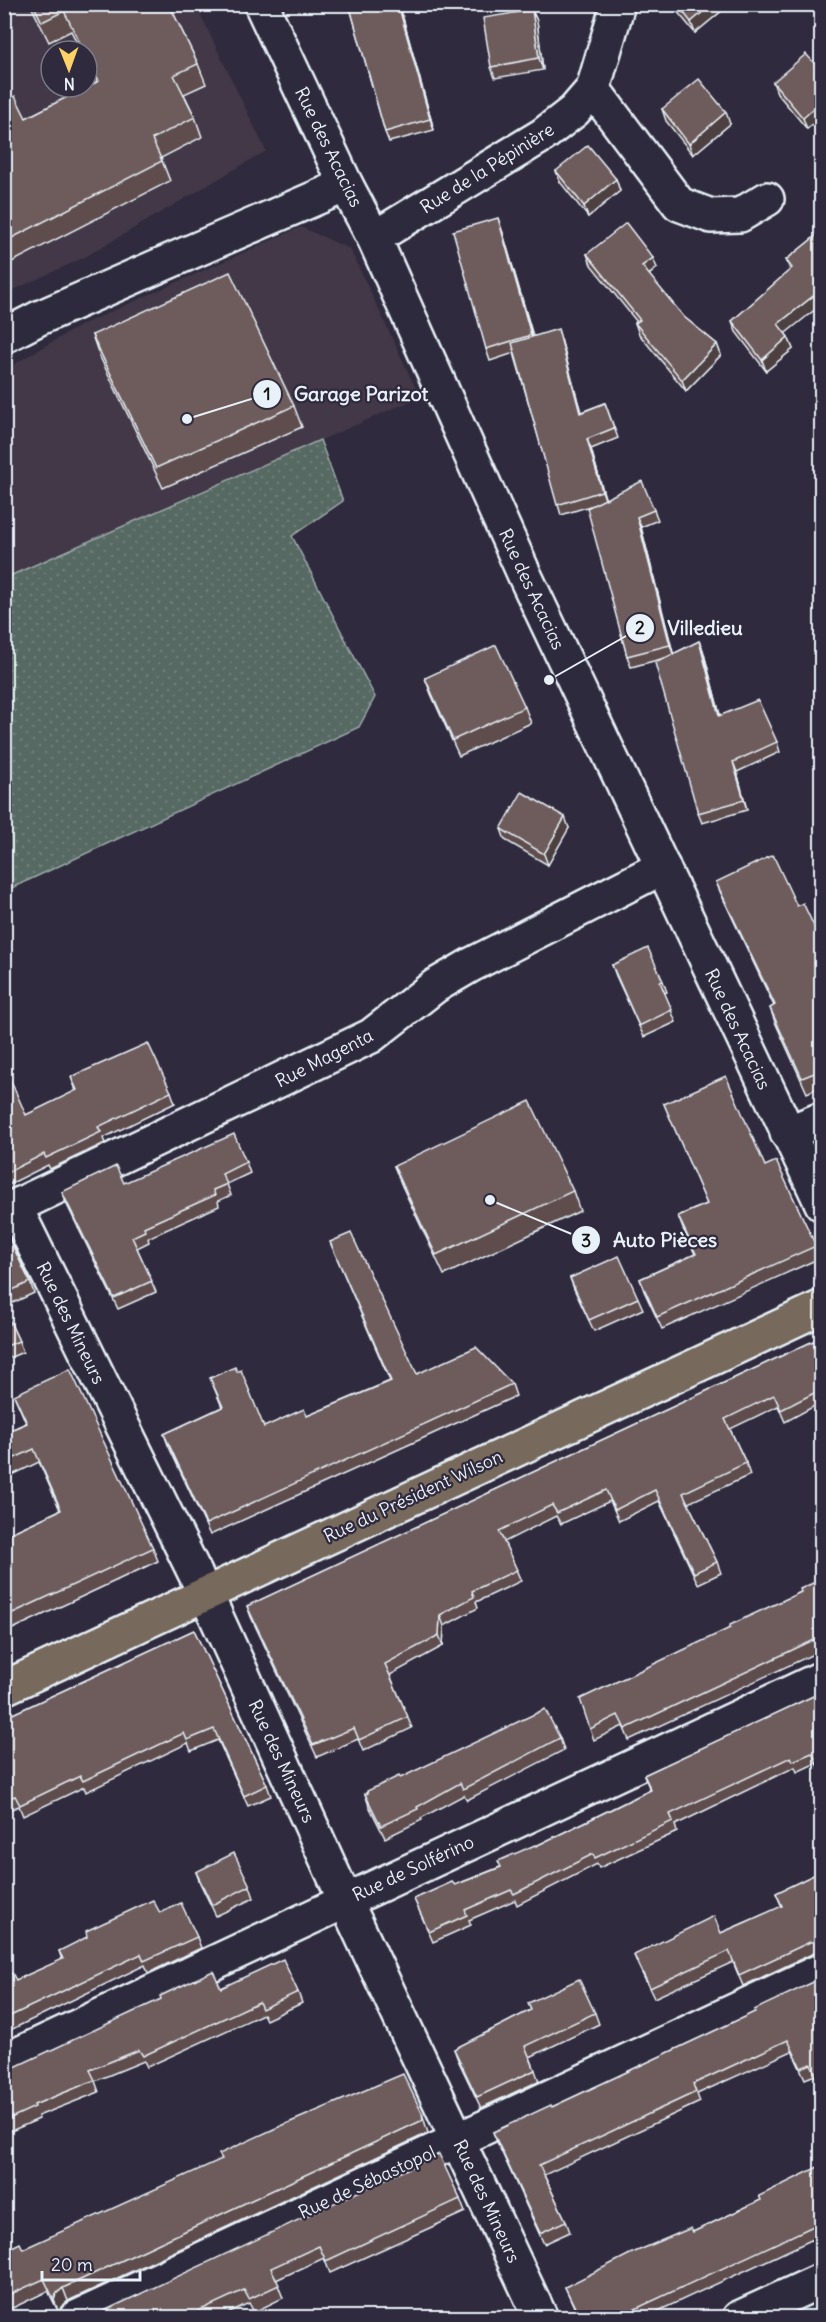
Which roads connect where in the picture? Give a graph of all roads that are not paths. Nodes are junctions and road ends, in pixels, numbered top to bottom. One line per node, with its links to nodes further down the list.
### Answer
1 (261, 4): 4 (street, Rue des Acacias)
2 (618, 4): 3 (street, Rue de la Pépinière)
3 (593, 89): 5 (street); 6 (street, Rue de la Pépinière)
4 (346, 185): 6 (street, Rue des Acacias); 7 (street)
5 (767, 199)
6 (374, 238): 8 (street, Rue des Acacias)
7 (4, 336)
8 (663, 867): 10 (street, Rue des Acacias); 12 (street, Rue Magenta)
9 (822, 1119): 10 (street)
10 (787, 1133): 11 (street, Rue des Acacias)
11 (822, 1204)
12 (10, 1210): 14 (street, Rue des Mineurs)
13 (822, 1307): 14 (main road, Rue du Président Wilson)
14 (205, 1593): 16 (main road, Rue du Président Wilson); 17 (street, Rue des Mineurs)
15 (822, 1678): 17 (street, Rue de Solférino)
16 (4, 1688)
17 (345, 1900): 19 (street, Rue de Solférino); 20 (street, Rue des Mineurs)
18 (822, 1970): 20 (street, Rue de Sébastopol)
19 (4, 2061)
20 (459, 2139): 22 (street, Rue de Sébastopol); 23 (street, Rue des Mineurs)
21 (822, 2280): 24 (street)
22 (76, 2318)
23 (541, 2318)
24 (739, 2318)

